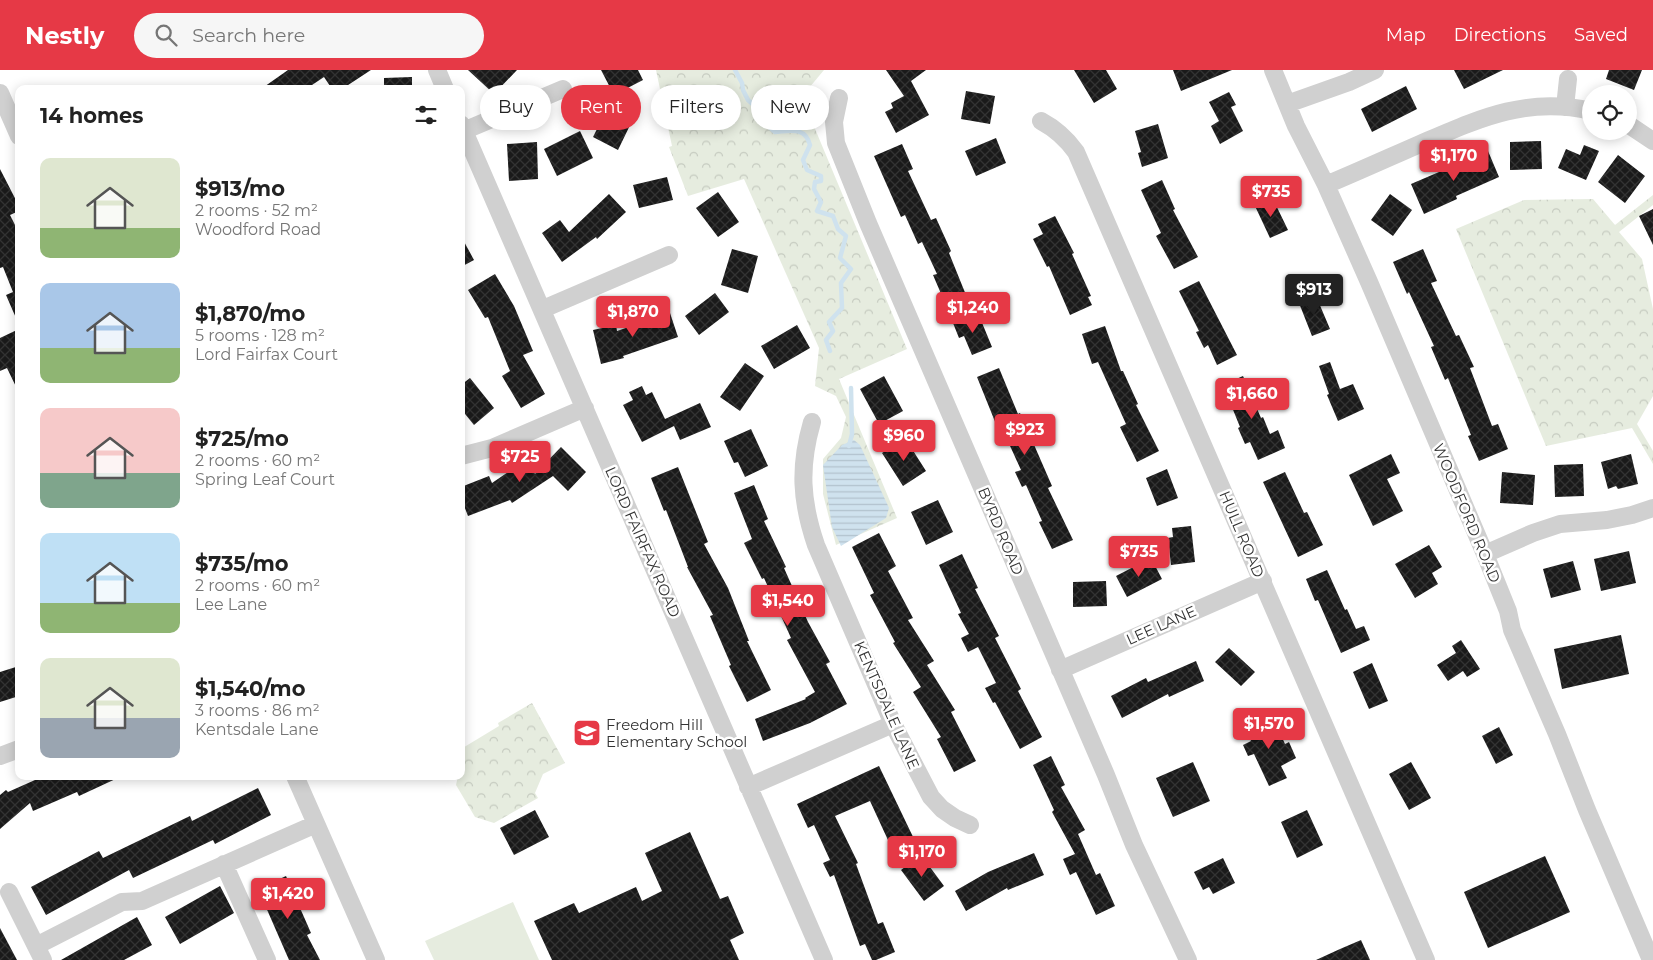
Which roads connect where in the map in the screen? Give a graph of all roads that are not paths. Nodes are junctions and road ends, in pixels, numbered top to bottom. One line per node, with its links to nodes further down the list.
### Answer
1 (437, 70): 5 (street)
2 (1273, 70): 9 (street, WOODFORD ROAD)
3 (1375, 70): 9 (street)
4 (1568, 79): 10 (street)
5 (443, 85)
6 (561, 90): 14 (street)
7 (0, 93): 12 (street)
8 (839, 98): 27 (street, BYRD ROAD)
9 (1287, 104): 18 (street, WOODFORD ROAD)
10 (1565, 107): 11 (street); 18 (street)
11 (1582, 110)
12 (14, 114)
13 (1041, 121): 26 (street, HULL ROAD)
14 (465, 128)
15 (1637, 130): 17 (street)
16 (465, 136): 20 (street, LORD FAIRFAX ROAD)
17 (1653, 141)
18 (1326, 185): 25 (street, WOODFORD ROAD)
19 (669, 255): 20 (street)
20 (543, 309): 21 (street, LORD FAIRFAX ROAD)
21 (585, 408): 23 (street); 32 (street, LORD FAIRFAX ROAD)
22 (812, 422): 28 (street, KENTSDALE LANE)
23 (465, 455)
24 (1653, 508): 25 (street)
25 (1484, 554): 43 (street, WOODFORD ROAD)
26 (1263, 581): 27 (street, LEE LANE); 42 (street, HULL ROAD)
27 (1060, 670): 41 (street, BYRD ROAD)
28 (893, 724): 32 (street); 34 (street, KENTSDALE LANE)
29 (15, 750): 30 (street)
30 (0, 756)
31 (298, 780): 33 (street)
32 (748, 787): 40 (street, LORD FAIRFAX ROAD)
33 (316, 824): 35 (street); 39 (street)
34 (970, 825)
35 (224, 864): 37 (street); 38 (street)
36 (10, 892): 37 (street)
37 (40, 953)
38 (267, 960)
39 (376, 960)
40 (824, 960)
41 (1188, 960)
42 (1426, 960)
43 (1651, 960)

